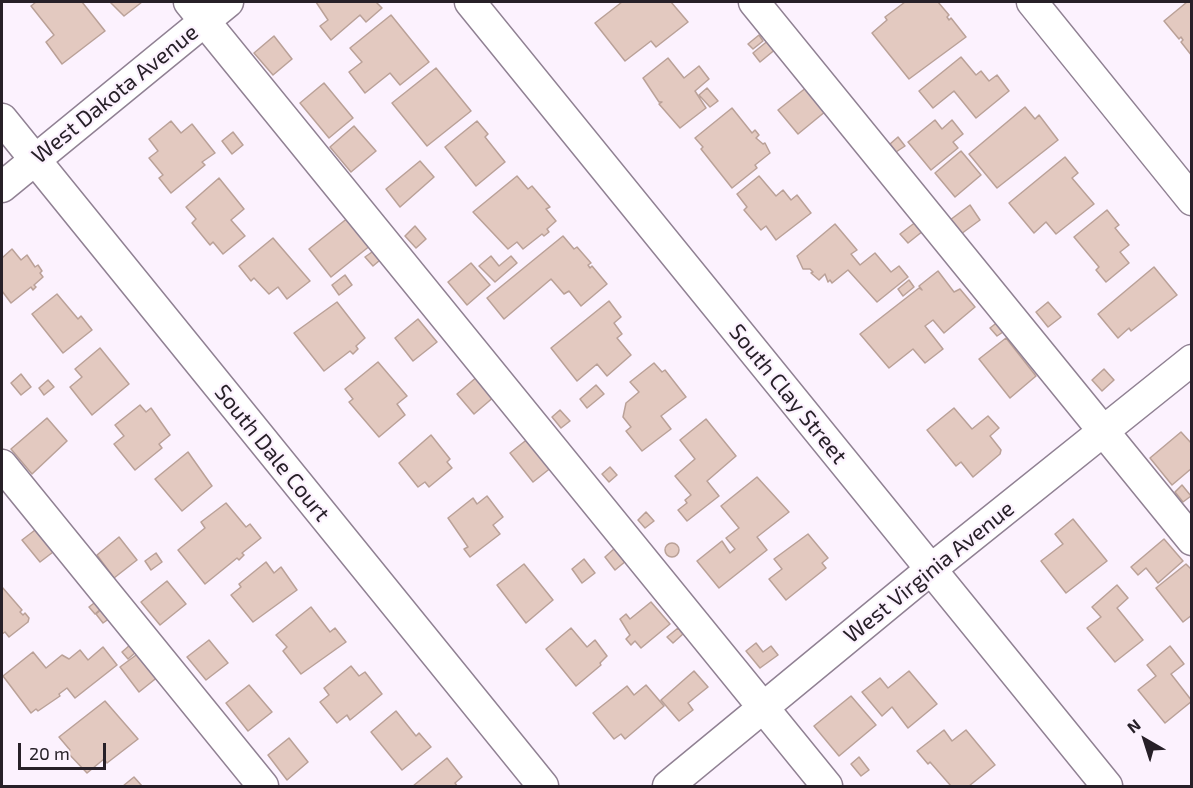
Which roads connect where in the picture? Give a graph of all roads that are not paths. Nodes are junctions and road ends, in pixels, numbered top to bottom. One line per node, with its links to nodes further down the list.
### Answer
1 (228, 2): 5 (street, West Dakota Avenue)
2 (470, 2): 14 (street, South Clay Street)
3 (754, 2): 11 (street)
4 (1032, 2): 9 (street)
5 (197, 11): 7 (street, West Dakota Avenue); 15 (street)
6 (2, 119): 7 (street, South Dale Court)
7 (34, 160): 8 (street, West Dakota Avenue); 17 (street, South Dale Court)
8 (2, 187)
9 (1191, 200)
10 (1191, 360): 11 (street, West Virginia Avenue)
11 (1103, 431): 13 (street); 14 (street, West Virginia Avenue)
12 (2, 465): 16 (street)
13 (1191, 540)
14 (930, 570): 15 (street, West Virginia Avenue); 20 (street, South Clay Street)
15 (763, 708): 18 (street, West Virginia Avenue); 19 (street)
16 (263, 786)
17 (543, 786)
18 (668, 786)
19 (827, 786)
20 (1107, 786)

